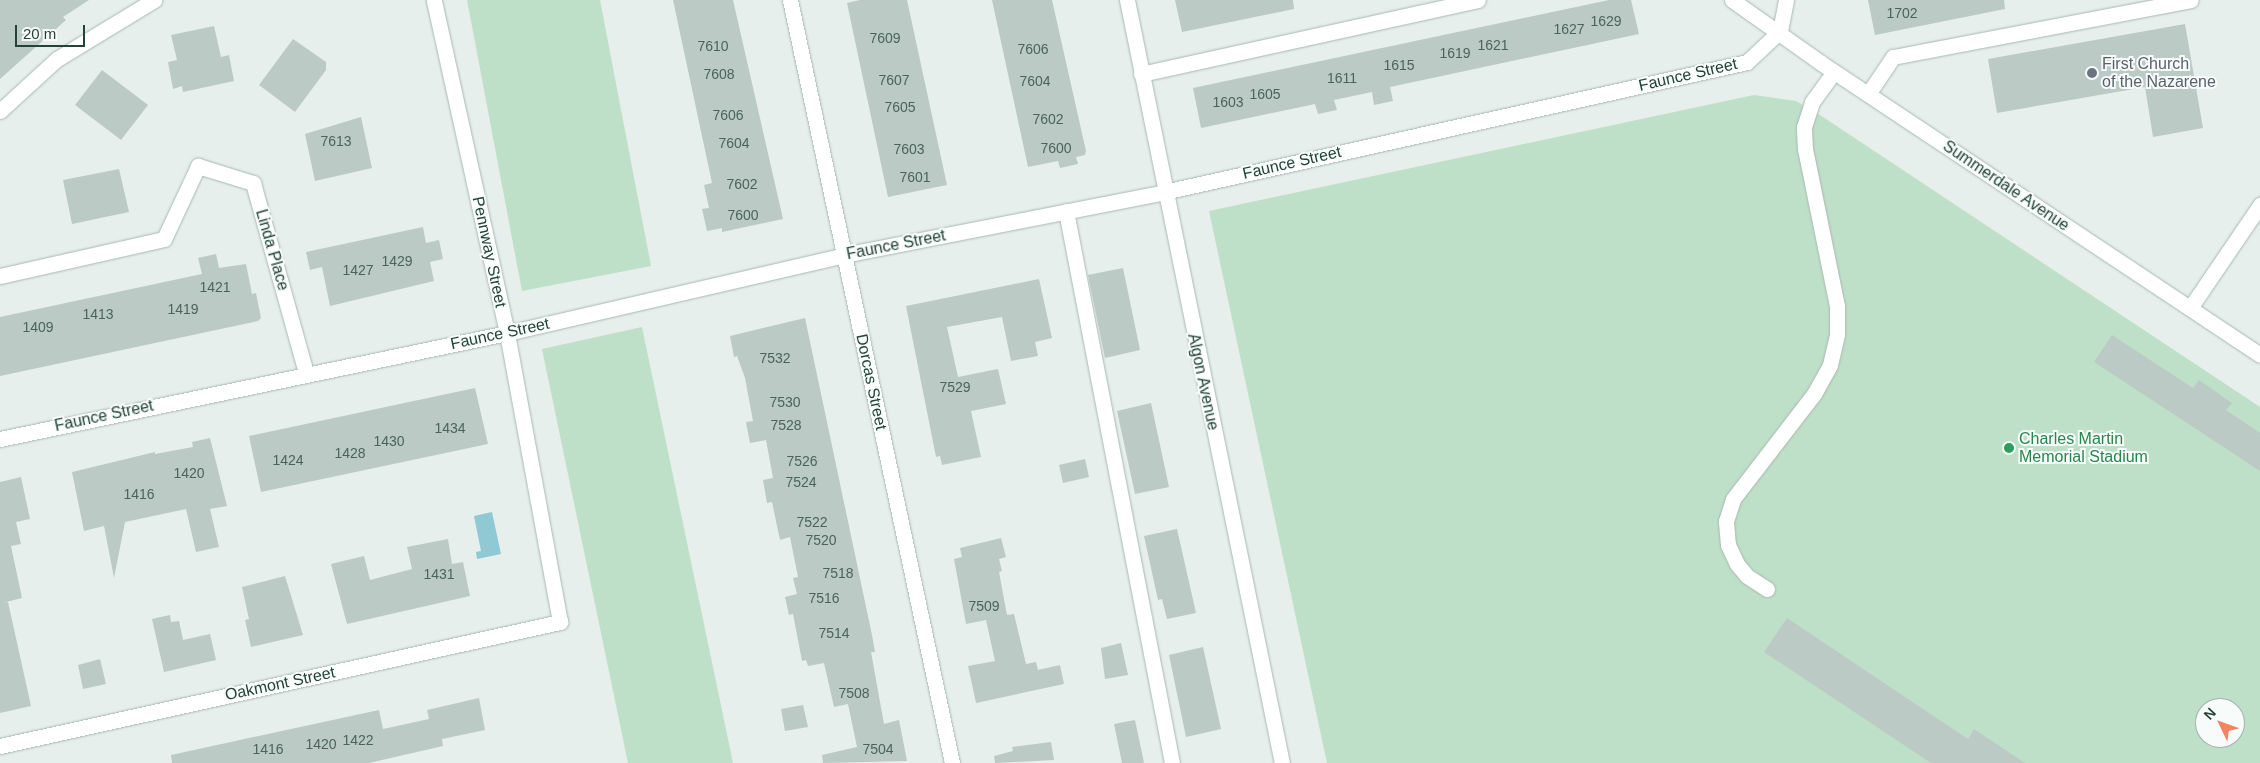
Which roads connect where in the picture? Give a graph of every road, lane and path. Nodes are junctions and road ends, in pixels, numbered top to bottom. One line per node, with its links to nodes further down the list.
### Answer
1 (154, 0): 13 (street)
2 (434, 0): 20 (street, Pennway Street)
3 (790, 0): 17 (street, Dorcas Street)
4 (1127, 0): 11 (street, Algon Avenue)
5 (1478, 0): 11 (street)
6 (1732, 0): 9 (street, Summerdale Avenue)
7 (1786, 0): 9 (street)
8 (2190, 0): 12 (street)
9 (1780, 31): 10 (street, Summerdale Avenue); 14 (street, Faunce Street)
10 (1834, 72): 12 (street, Summerdale Avenue); 24 (street)
11 (1141, 74): 14 (street, Algon Avenue)
12 (1868, 94): 19 (street, Summerdale Avenue)
13 (0, 111)
14 (1164, 192): 16 (street, Faunce Street); 29 (street, Algon Avenue)
15 (2260, 205): 19 (street)
16 (1066, 211): 17 (street, Faunce Street); 28 (street)
17 (844, 255): 20 (street, Faunce Street); 27 (street, Dorcas Street)
18 (0, 276): 22 (street, Linda Place)
19 (2190, 308): 21 (street, Summerdale Avenue)
20 (506, 333): 22 (street, Faunce Street); 25 (street, Pennway Street)
21 (2260, 354)
22 (306, 373): 23 (street, Faunce Street)
23 (0, 438)
24 (1767, 589)
25 (560, 622): 26 (street, Oakmont Street)
26 (0, 746)
27 (952, 763)
28 (1172, 763)
29 (1282, 763)

